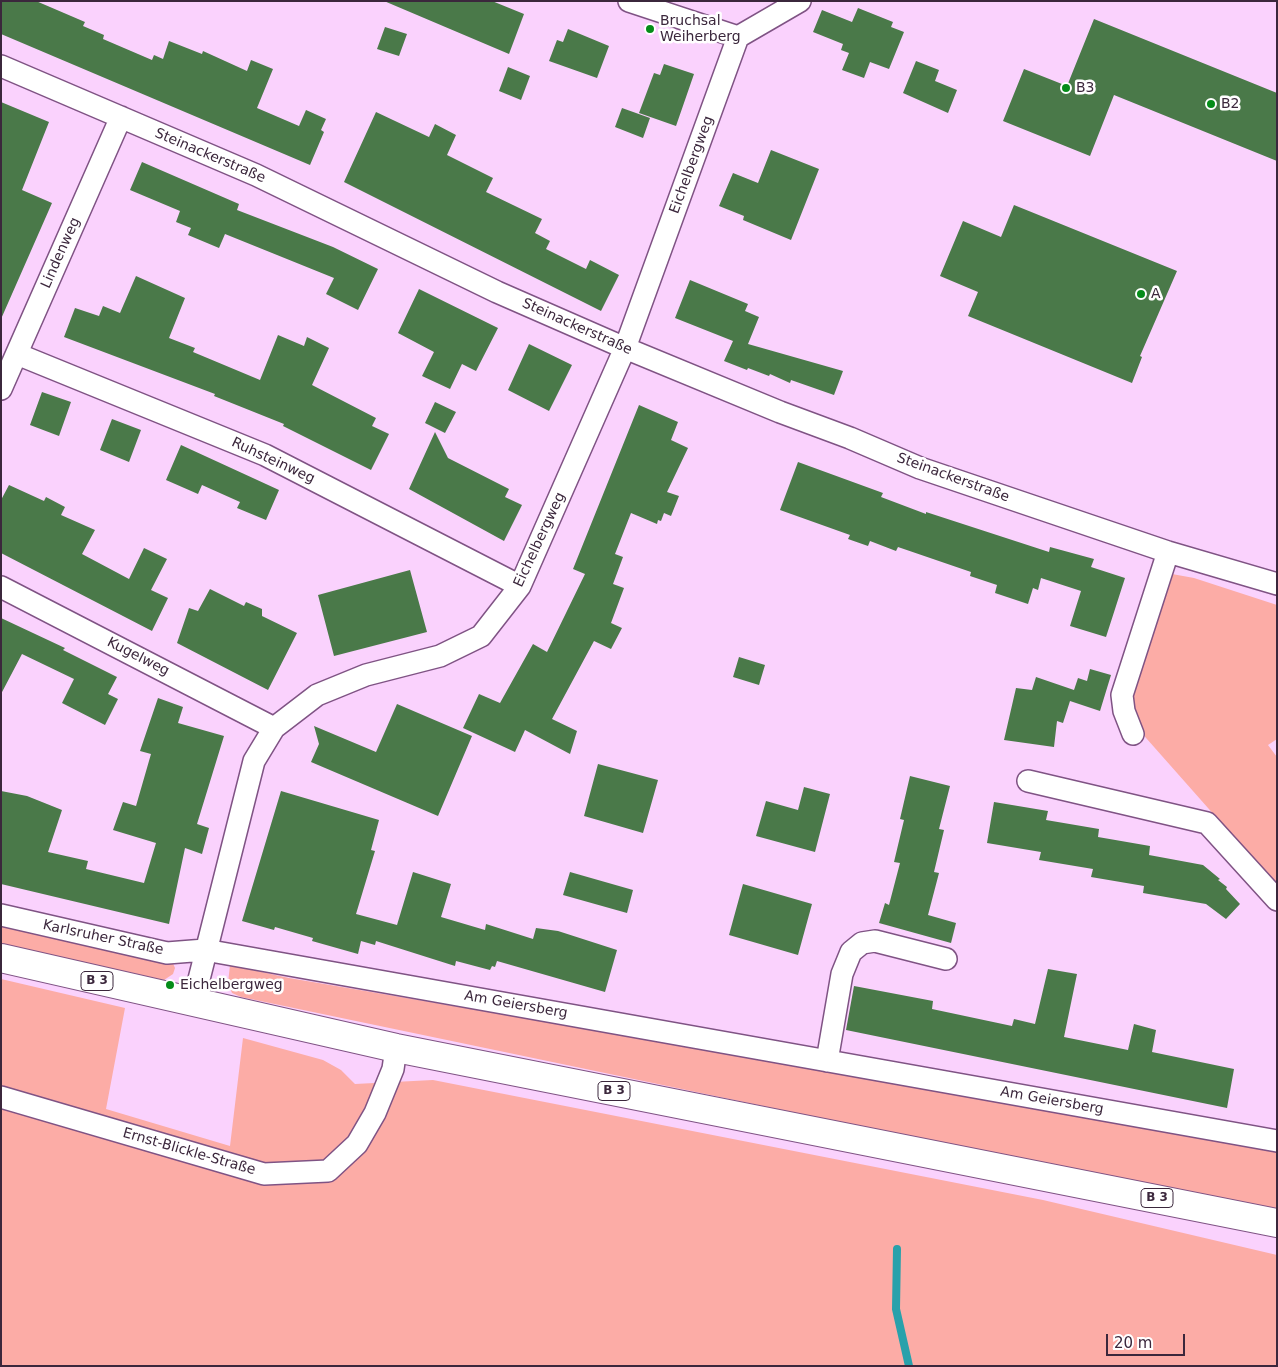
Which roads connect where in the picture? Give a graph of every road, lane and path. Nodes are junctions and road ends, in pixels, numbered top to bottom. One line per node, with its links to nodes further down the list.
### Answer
1 (628, 1): 3 (street)
2 (800, 1): 3 (street)
3 (738, 37): 6 (street, Eichelbergweg)
4 (1, 66): 5 (street, Steinackerstraße)
5 (121, 117): 6 (street, Steinackerstraße); 7 (street, Lindenweg)
6 (625, 348): 9 (street, Steinackerstraße); 12 (street, Eichelbergweg)
7 (17, 354): 8 (street, Lindenweg); 12 (street, Ruhsteinweg)
8 (1, 389)
9 (1168, 552): 10 (street, Steinackerstraße); 14 (street)
10 (1277, 584)
11 (1, 586): 13 (street, Kugelweg)
12 (520, 586): 13 (street, Eichelbergweg)
13 (274, 728): 18 (street, Eichelbergweg)
14 (1133, 734)
15 (1028, 781): 16 (street)
16 (1277, 900)
17 (1, 916): 18 (street, Karlsruher Straße)
18 (206, 950): 21 (street, Eichelbergweg); 23 (street, Am Geiersberg)
19 (1, 958): 21 (main road, B 3)
20 (946, 959): 23 (street)
21 (193, 1003): 22 (main road, B 3)
22 (396, 1048): 24 (street, Ernst-Blickle-Straße); 26 (main road, B 3)
23 (827, 1061): 25 (street, Am Geiersberg)
24 (1, 1097)
25 (1277, 1141)
26 (1277, 1223)

